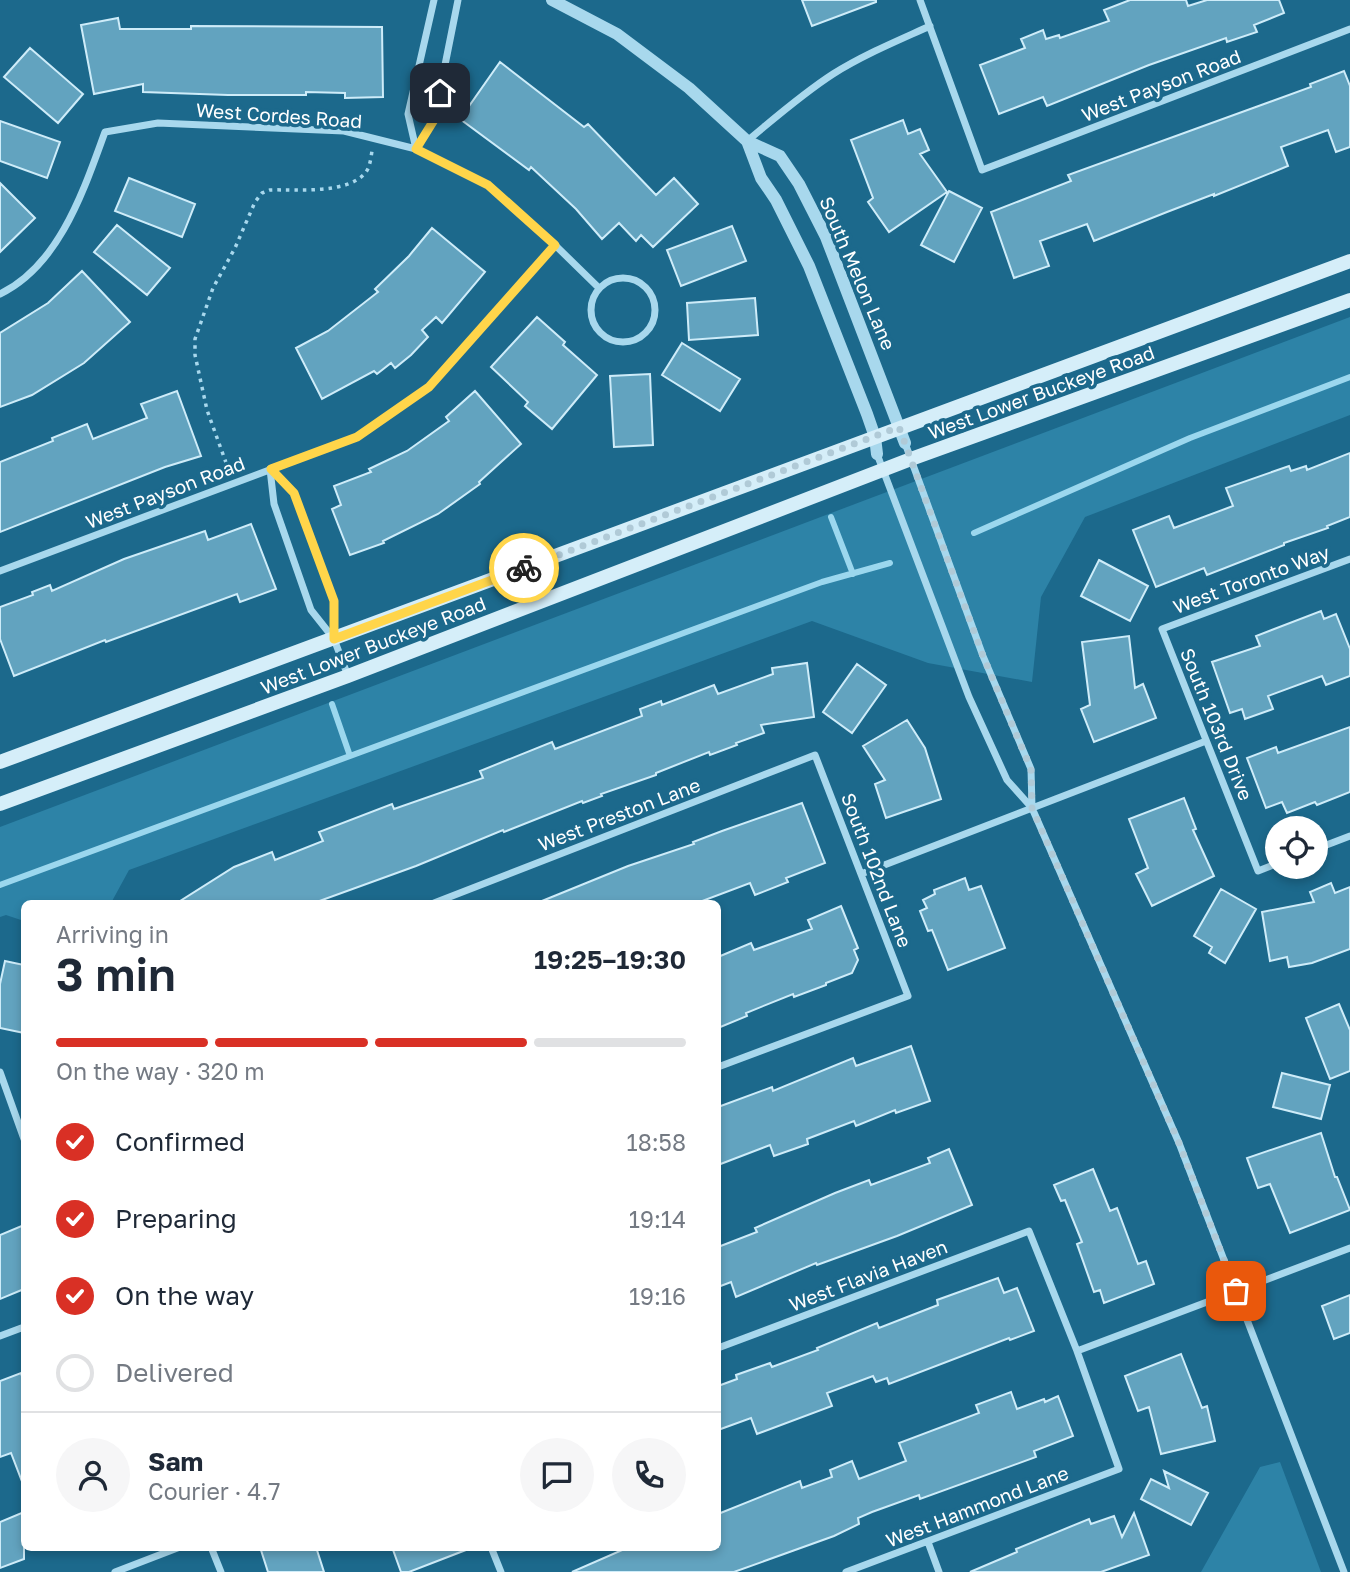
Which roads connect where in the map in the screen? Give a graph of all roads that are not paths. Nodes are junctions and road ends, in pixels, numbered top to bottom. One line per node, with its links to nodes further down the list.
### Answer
1 (434, 0): 8 (street)
2 (458, 0): 8 (street)
3 (552, 0): 7 (street, South Melon Lane)
4 (920, 0): 5 (street)
5 (930, 26): 6 (street, West Payson Road); 7 (street)
6 (1350, 29)
7 (747, 141): 14 (street, South Melon Lane); 15 (street, South Melon Lane)
8 (416, 149): 9 (street, West Cordes Road); 12 (street, West Cordes Road)
9 (555, 245): 11 (street, West Cordes Road); 19 (street, West Payson Road)
10 (1350, 261): 14 (main road, West Lower Buckeye Road)
11 (598, 288): 11 (street)
12 (0, 294)
13 (1350, 300): 18 (main road, West Lower Buckeye Road)
14 (899, 427): 15 (main road, West Lower Buckeye Road); 16 (street, South Melon Lane)
15 (875, 437): 17 (street, South Melon Lane); 24 (main road, West Lower Buckeye Road)
16 (905, 443): 18 (street)
17 (877, 454): 20 (street)
18 (911, 459): 20 (main road, West Lower Buckeye Road); 30 (street)
19 (271, 469): 22 (street, West Payson Road); 24 (street); 24 (street)
20 (883, 470): 25 (main road, West Lower Buckeye Road); 30 (street)
21 (1350, 559): 23 (street, West Toronto Way)
22 (0, 571)
23 (1162, 629): 26 (street, South 103rd Drive)
24 (334, 639): 25 (street); 28 (main road, West Lower Buckeye Road)
25 (348, 676): 29 (main road, West Lower Buckeye Road)
26 (1206, 741): 30 (street); 33 (street, South 103rd Drive)
27 (815, 755): 34 (street, South 102nd Lane); 35 (street, West Preston Lane)
28 (0, 762)
29 (0, 804)
30 (1032, 808): 34 (street); 40 (street)
31 (1350, 836): 32 (street)
32 (1328, 844)
33 (1265, 868)
34 (861, 874): 36 (street, South 102nd Lane)
35 (442, 900)
36 (721, 1066)
37 (0, 1072): 38 (street)
38 (21, 1131)
39 (1350, 1248): 40 (street)
40 (1236, 1291): 44 (street); 54 (street)
41 (21, 1328): 42 (street)
42 (0, 1336)
43 (721, 1347): 44 (street, West Flavia Haven)
44 (1077, 1351): 45 (street, West Hammond Lane)
45 (928, 1542): 52 (street, West Hammond Lane); 53 (street)
46 (170, 1551): 50 (street)
47 (213, 1551): 51 (street)
48 (492, 1551): 49 (street)
49 (497, 1571)
50 (115, 1572)
51 (221, 1572)
52 (846, 1572)
53 (939, 1572)
54 (1344, 1572)

